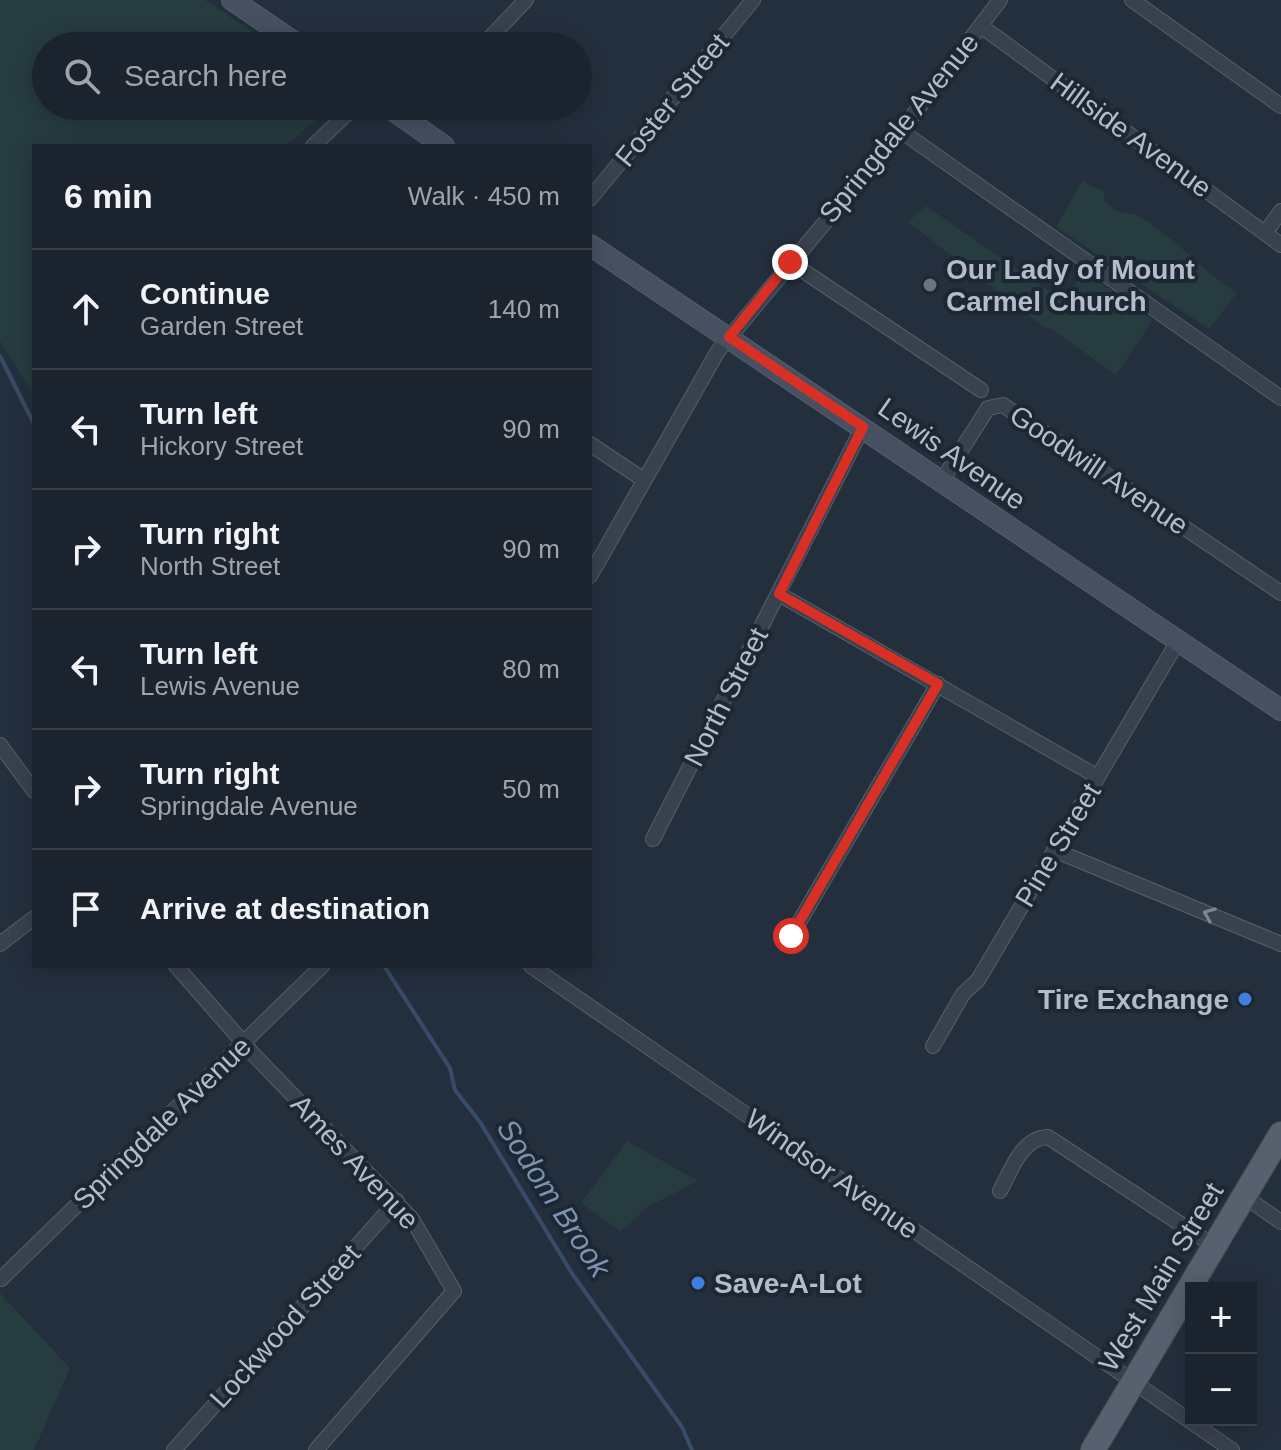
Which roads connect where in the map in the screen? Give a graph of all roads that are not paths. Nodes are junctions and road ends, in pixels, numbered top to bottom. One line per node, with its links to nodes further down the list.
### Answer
1 (232, 0): 7 (main road)
2 (753, 0): 17 (street, Foster Street)
3 (1000, 0): 6 (street, Springdale Avenue)
4 (1132, 0): 9 (street)
5 (524, 1): 8 (street)
6 (981, 26): 14 (street, Springdale Avenue); 19 (street, Hillside Avenue)
7 (279, 32)
8 (495, 32)
9 (1281, 106)
10 (340, 120): 15 (street)
11 (405, 120): 13 (main road)
12 (412, 120): 13 (street)
13 (409, 123): 16 (main road)
14 (901, 131): 22 (street, Springdale Avenue); 25 (street)
15 (315, 144)
16 (441, 144)
17 (592, 197)
18 (1281, 211): 19 (street)
19 (1265, 233): 20 (street, Hillside Avenue)
20 (1281, 245)
21 (592, 246): 23 (main road, Lewis Avenue)
22 (790, 262): 23 (street, Springdale Avenue); 24 (street, Goodwill Avenue)
23 (729, 337): 26 (main road, Lewis Avenue); 28 (street, Springdale Avenue)
24 (981, 390)
25 (1281, 398)
26 (863, 427): 29 (main road, Lewis Avenue); 32 (street, North Street)
27 (592, 445): 28 (street)
28 (644, 480): 30 (street, Springdale Avenue)
29 (941, 482): 31 (street, Goodwill Avenue); 33 (main road, Lewis Avenue)
30 (592, 572)
31 (1281, 593)
32 (779, 594): 34 (street); 39 (street, North Street)
33 (1178, 641): 35 (main road, Lewis Avenue); 37 (street, Pine Street)
34 (938, 684): 37 (street); 42 (street)
35 (1281, 710)
36 (0, 745): 38 (street)
37 (1098, 777): 40 (street, Pine Street)
38 (32, 788)
39 (653, 839)
40 (1054, 850): 44 (street, one-way to 40); 49 (street, Pine Street)
41 (32, 920): 43 (street)
42 (791, 936)
43 (0, 944)
44 (1281, 944)
45 (178, 968): 48 (street, Ames Avenue)
46 (320, 968): 48 (street, Springdale Avenue)
47 (534, 968): 57 (street, Windsor Avenue)
48 (245, 1042): 53 (street, Ames Avenue); 56 (street, Springdale Avenue)
49 (933, 1046)
50 (1281, 1134): 52 (main road, West Main Street)
51 (1000, 1191): 55 (street)
52 (1244, 1196): 54 (street); 55 (main road, West Main Street)
53 (397, 1201): 58 (street, Lockwood Street); 59 (street, Ames Avenue)
54 (1281, 1222)
55 (1214, 1246): 57 (main road, West Main Street)
56 (1, 1279)
57 (1133, 1382): 60 (main road, West Main Street); 61 (street, Windsor Avenue)
58 (174, 1450)
59 (316, 1450)
60 (1093, 1450)
61 (1232, 1450)

